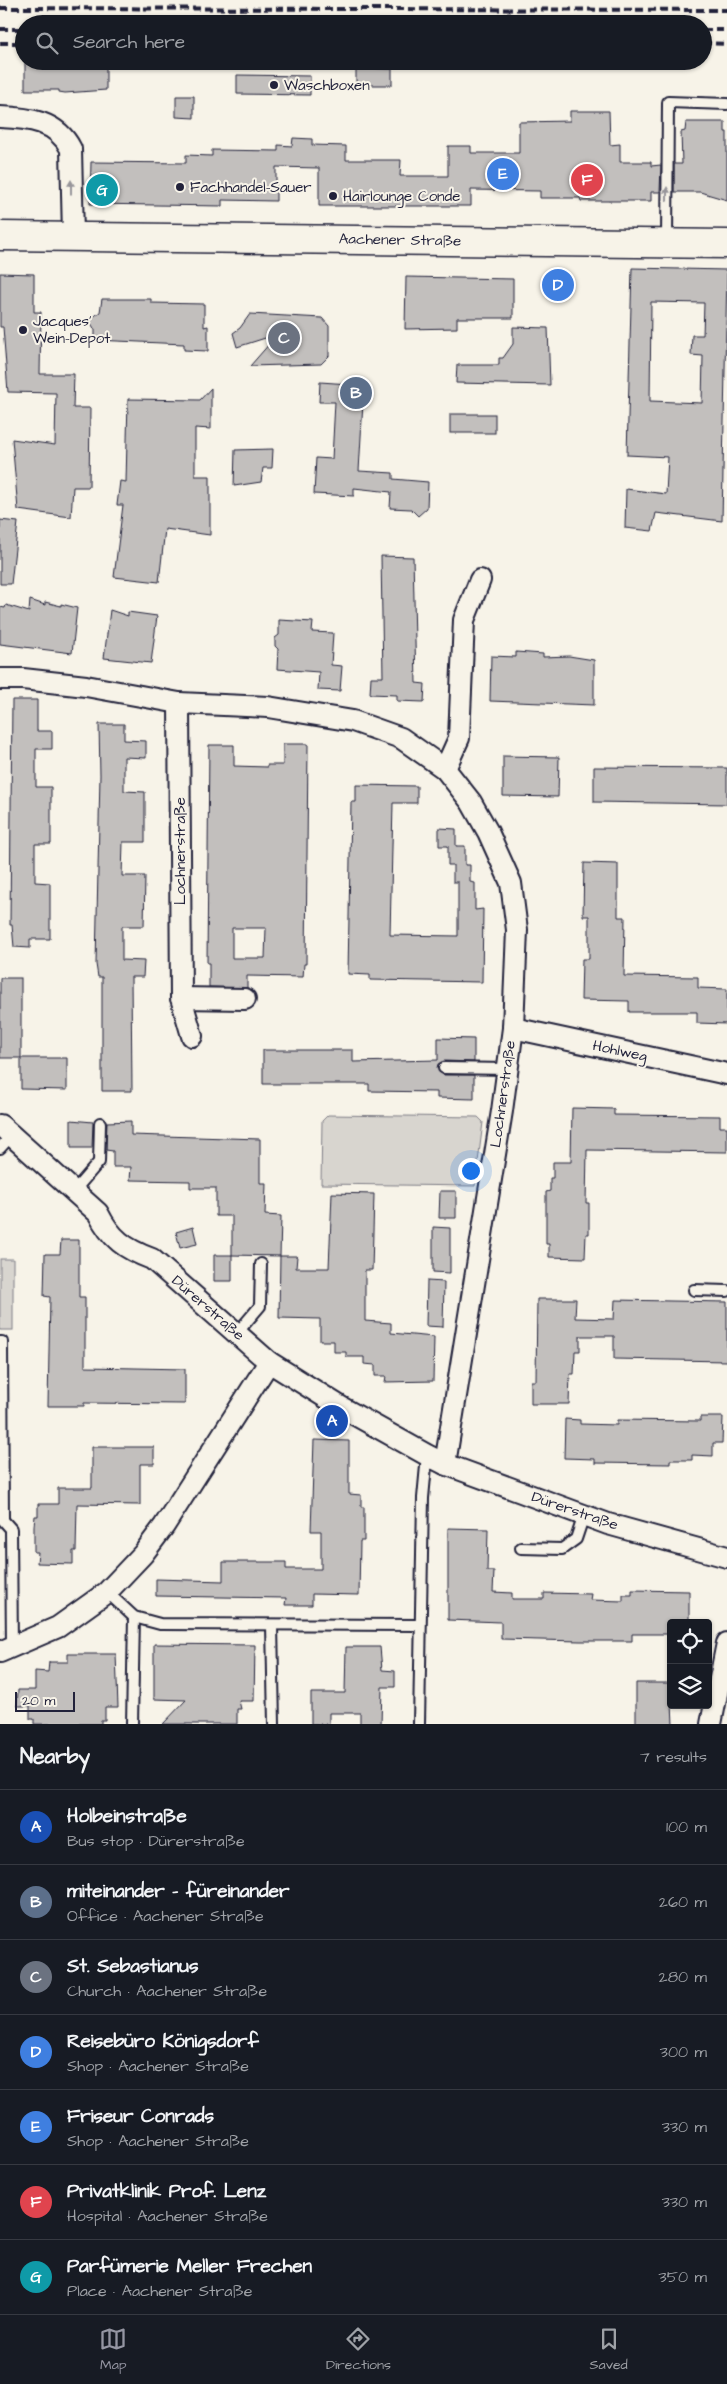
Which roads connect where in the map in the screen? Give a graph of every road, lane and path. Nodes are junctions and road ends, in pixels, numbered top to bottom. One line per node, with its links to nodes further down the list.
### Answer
1 (727, 104): 5 (lane, one-way to 1)
2 (0, 117): 4 (street, one-way to 2)
3 (0, 236): 4 (main road, Aachener Straße)
4 (73, 236): 5 (main road, Aachener Straße)
5 (667, 243): 6 (main road, Aachener Straße)
6 (727, 244)
7 (480, 580): 10 (street)
8 (0, 679): 9 (street, Lochnerstraße)
9 (179, 703): 10 (street, Lochnerstraße); 11 (street, Lochnerstraße)
10 (445, 769): 13 (street, Lochnerstraße)
11 (180, 998): 12 (street); 14 (street, Lochnerstraße)
12 (245, 999)
13 (513, 1028): 16 (street, Lochnerstraße); 17 (street, Hohlweg)
14 (192, 1036)
15 (444, 1068): 16 (lane)
16 (507, 1069): 28 (street, Lochnerstraße)
17 (727, 1074)
18 (100, 1123): 20 (lane)
19 (4, 1136): 20 (street, Dürerstraße)
20 (74, 1191): 24 (street, Dürerstraße)
21 (261, 1264): 24 (lane)
22 (694, 1290): 23 (lane)
23 (727, 1291)
24 (237, 1333): 26 (street, Dürerstraße)
25 (0, 1342): 37 (lane)
26 (269, 1362): 27 (street, Dürerstraße); 32 (street)
27 (427, 1455): 28 (street, Dürerstraße); 35 (lane)
28 (445, 1464): 29 (street, Dürerstraße)
29 (584, 1515): 30 (lane); 31 (street, Dürerstraße)
30 (521, 1548)
31 (727, 1557)
32 (107, 1592): 33 (lane); 37 (street)
33 (134, 1617): 34 (lane); 38 (lane)
34 (272, 1625): 35 (lane); 39 (lane)
35 (420, 1625): 40 (lane)
36 (727, 1643): 41 (street)
37 (6, 1650)
38 (132, 1724)
39 (274, 1724)
40 (419, 1724)
41 (711, 1724)

